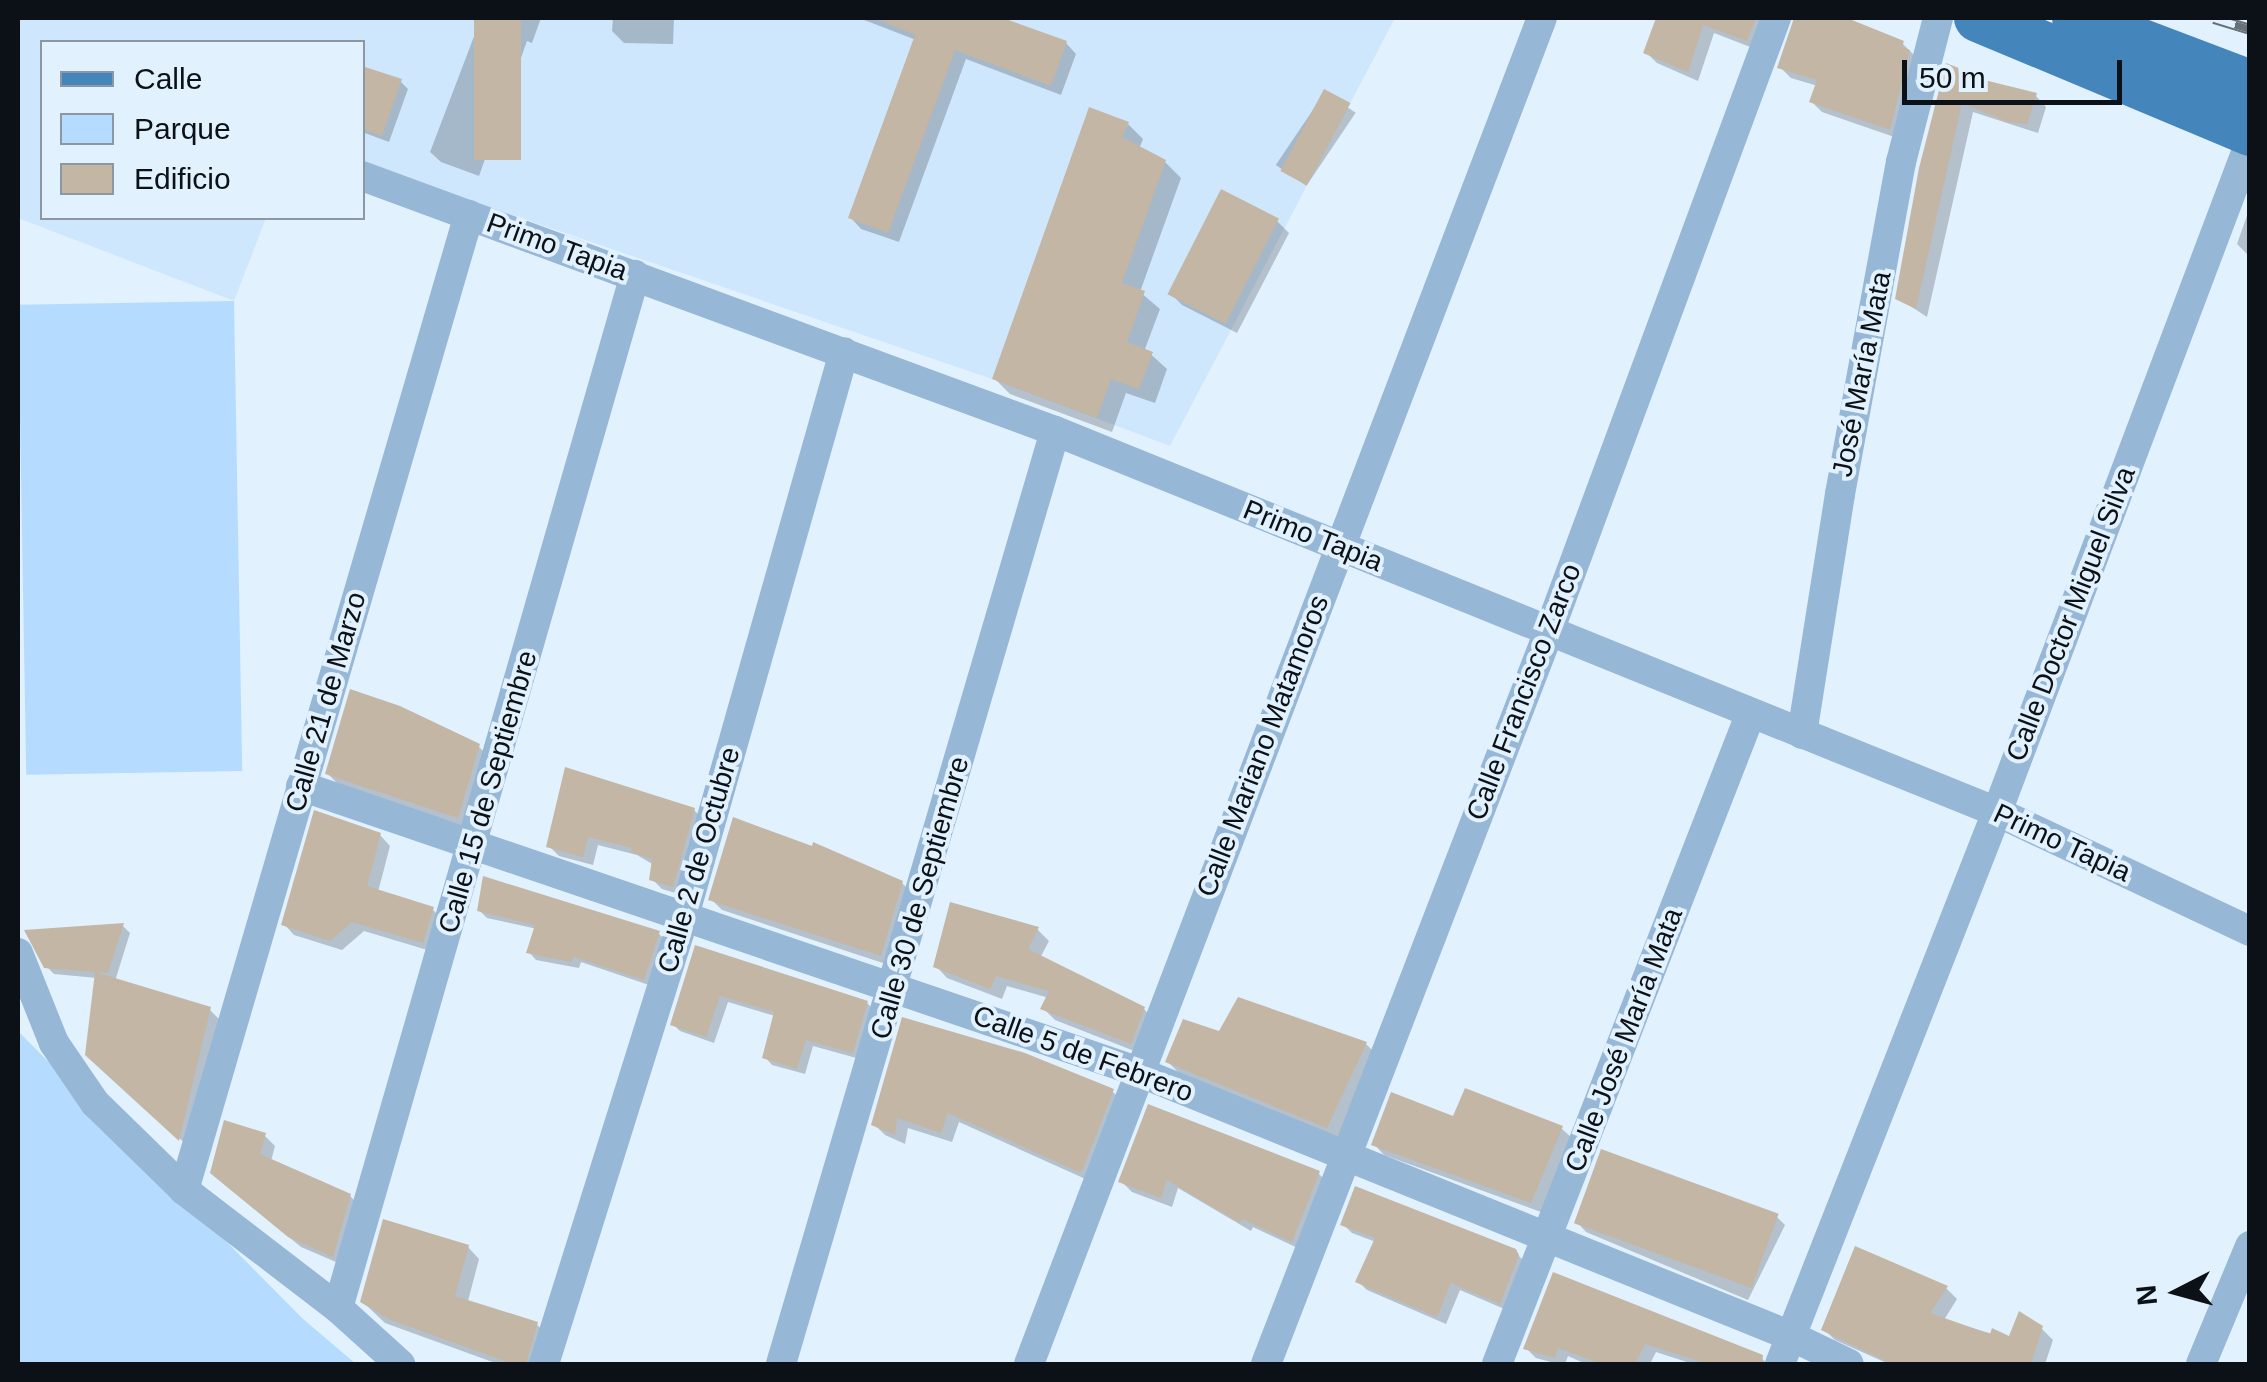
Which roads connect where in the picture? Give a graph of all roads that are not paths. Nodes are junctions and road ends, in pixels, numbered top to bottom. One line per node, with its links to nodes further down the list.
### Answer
1 (1542, 18): 14 (street, Calle Mariano Matamoros)
2 (1776, 18): 15 (street, Calle Francisco Zarco)
3 (1938, 18): 17 (street, José María Mata)
4 (1978, 18): 7 (main road)
5 (2076, 18): 6 (main road)
6 (2250, 84)
7 (2250, 132)
8 (2250, 142): 19 (street, Calle Doctor Miguel Silva)
9 (365, 177): 10 (street, Primo Tapia)
10 (469, 215): 11 (street, Primo Tapia); 18 (street, Calle 21 de Marzo)
11 (635, 275): 12 (street, Primo Tapia); 20 (street, Calle 15 de Septiembre)
12 (844, 352): 13 (street, Primo Tapia); 21 (street, Calle 2 de Octubre)
13 (1054, 431): 14 (street, Primo Tapia); 24 (street, Calle 30 de Septiembre)
14 (1339, 546): 15 (street, Primo Tapia); 25 (street, Calle Mariano Matamoros)
15 (1548, 634): 16 (street, Primo Tapia); 26 (street, Calle Francisco Zarco)
16 (1750, 714): 17 (street, Primo Tapia); 28 (street, Calle José María Mata)
17 (1802, 734): 19 (street, Primo Tapia)
18 (301, 786): 20 (street, Calle 5 de Febrero); 27 (street, Calle 21 de Marzo)
19 (1996, 812): 22 (street, Primo Tapia); 31 (street, Calle Doctor Miguel Silva)
20 (474, 842): 21 (street, Calle 5 de Febrero); 30 (street, Calle 15 de Septiembre)
21 (684, 916): 24 (street, Calle 5 de Febrero); 33 (street, Calle 2 de Octubre)
22 (2250, 931)
23 (18, 953): 27 (street)
24 (895, 987): 25 (street, Calle 5 de Febrero); 34 (street, Calle 30 de Septiembre)
25 (1139, 1072): 26 (street, Calle 5 de Febrero); 35 (street, Calle Mariano Matamoros)
26 (1344, 1156): 28 (street, Calle 5 de Febrero); 36 (street, Calle Francisco Zarco)
27 (184, 1190): 30 (street)
28 (1547, 1238): 31 (street, Calle 5 de Febrero); 37 (street, Calle José María Mata)
29 (2250, 1246): 39 (street)
30 (338, 1308): 32 (street)
31 (1785, 1350): 38 (street, Calle 5 de Febrero)
32 (400, 1364)
33 (544, 1364)
34 (781, 1364)
35 (1029, 1364)
36 (1266, 1364)
37 (1497, 1364)
38 (1849, 1364)
39 (2201, 1364)

